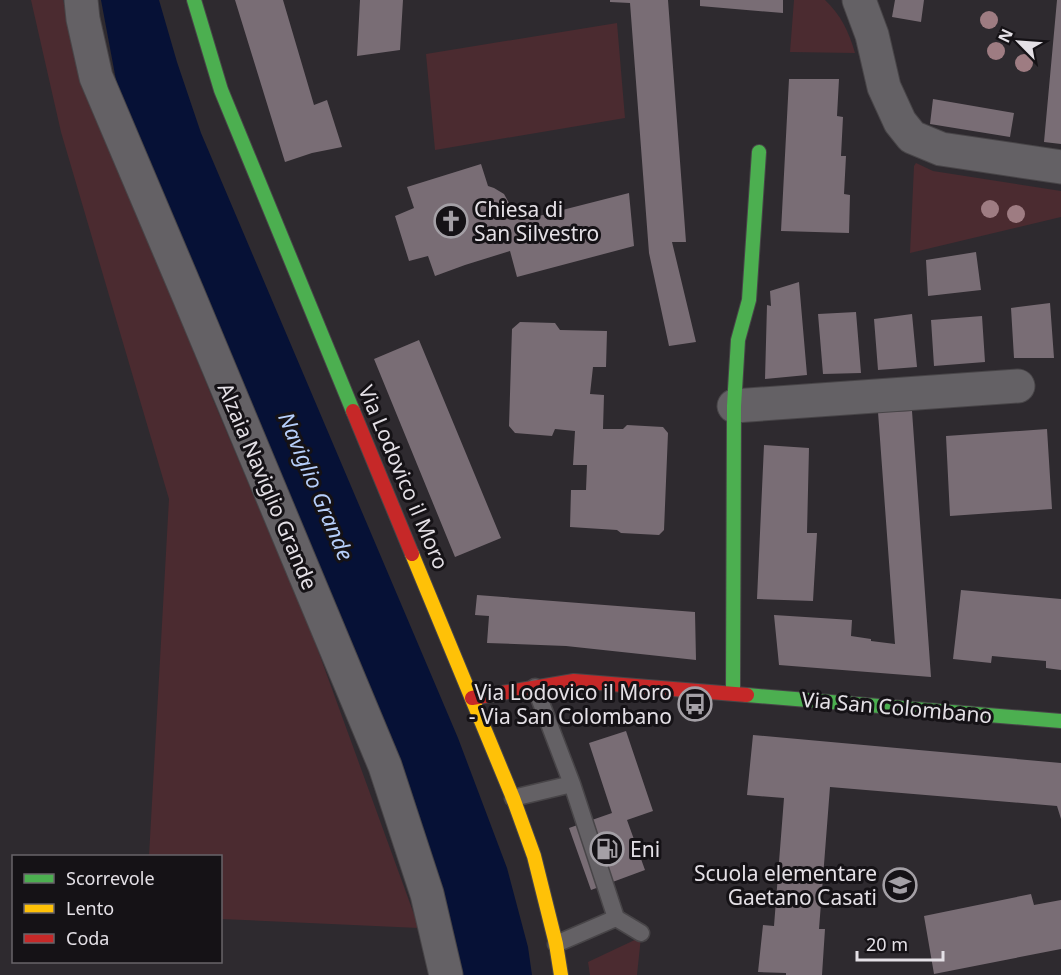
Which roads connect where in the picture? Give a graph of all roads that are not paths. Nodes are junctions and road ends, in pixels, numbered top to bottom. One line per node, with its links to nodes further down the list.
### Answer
1 (81, 0): 17 (street, Alzaia Naviglio Grande)
2 (194, 0): 10 (street, Via Lodovico il Moro)
3 (859, 0): 5 (street)
4 (759, 152): 7 (street)
5 (1061, 167)
6 (1018, 386): 7 (street)
7 (734, 406): 9 (street)
8 (535, 687): 9 (street, Via San Colombano); 10 (street, Via San Colombano); 12 (lane)
9 (733, 693): 11 (street, Via San Colombano)
10 (472, 698): 13 (street, Via Lodovico il Moro)
11 (1061, 721)
12 (572, 784): 13 (lane); 14 (lane)
13 (513, 798): 16 (street, Via Lodovico il Moro)
14 (616, 918): 15 (lane); 16 (lane)
15 (641, 933)
16 (556, 944): 18 (street, Via Lodovico il Moro)
17 (446, 975)
18 (561, 975)

